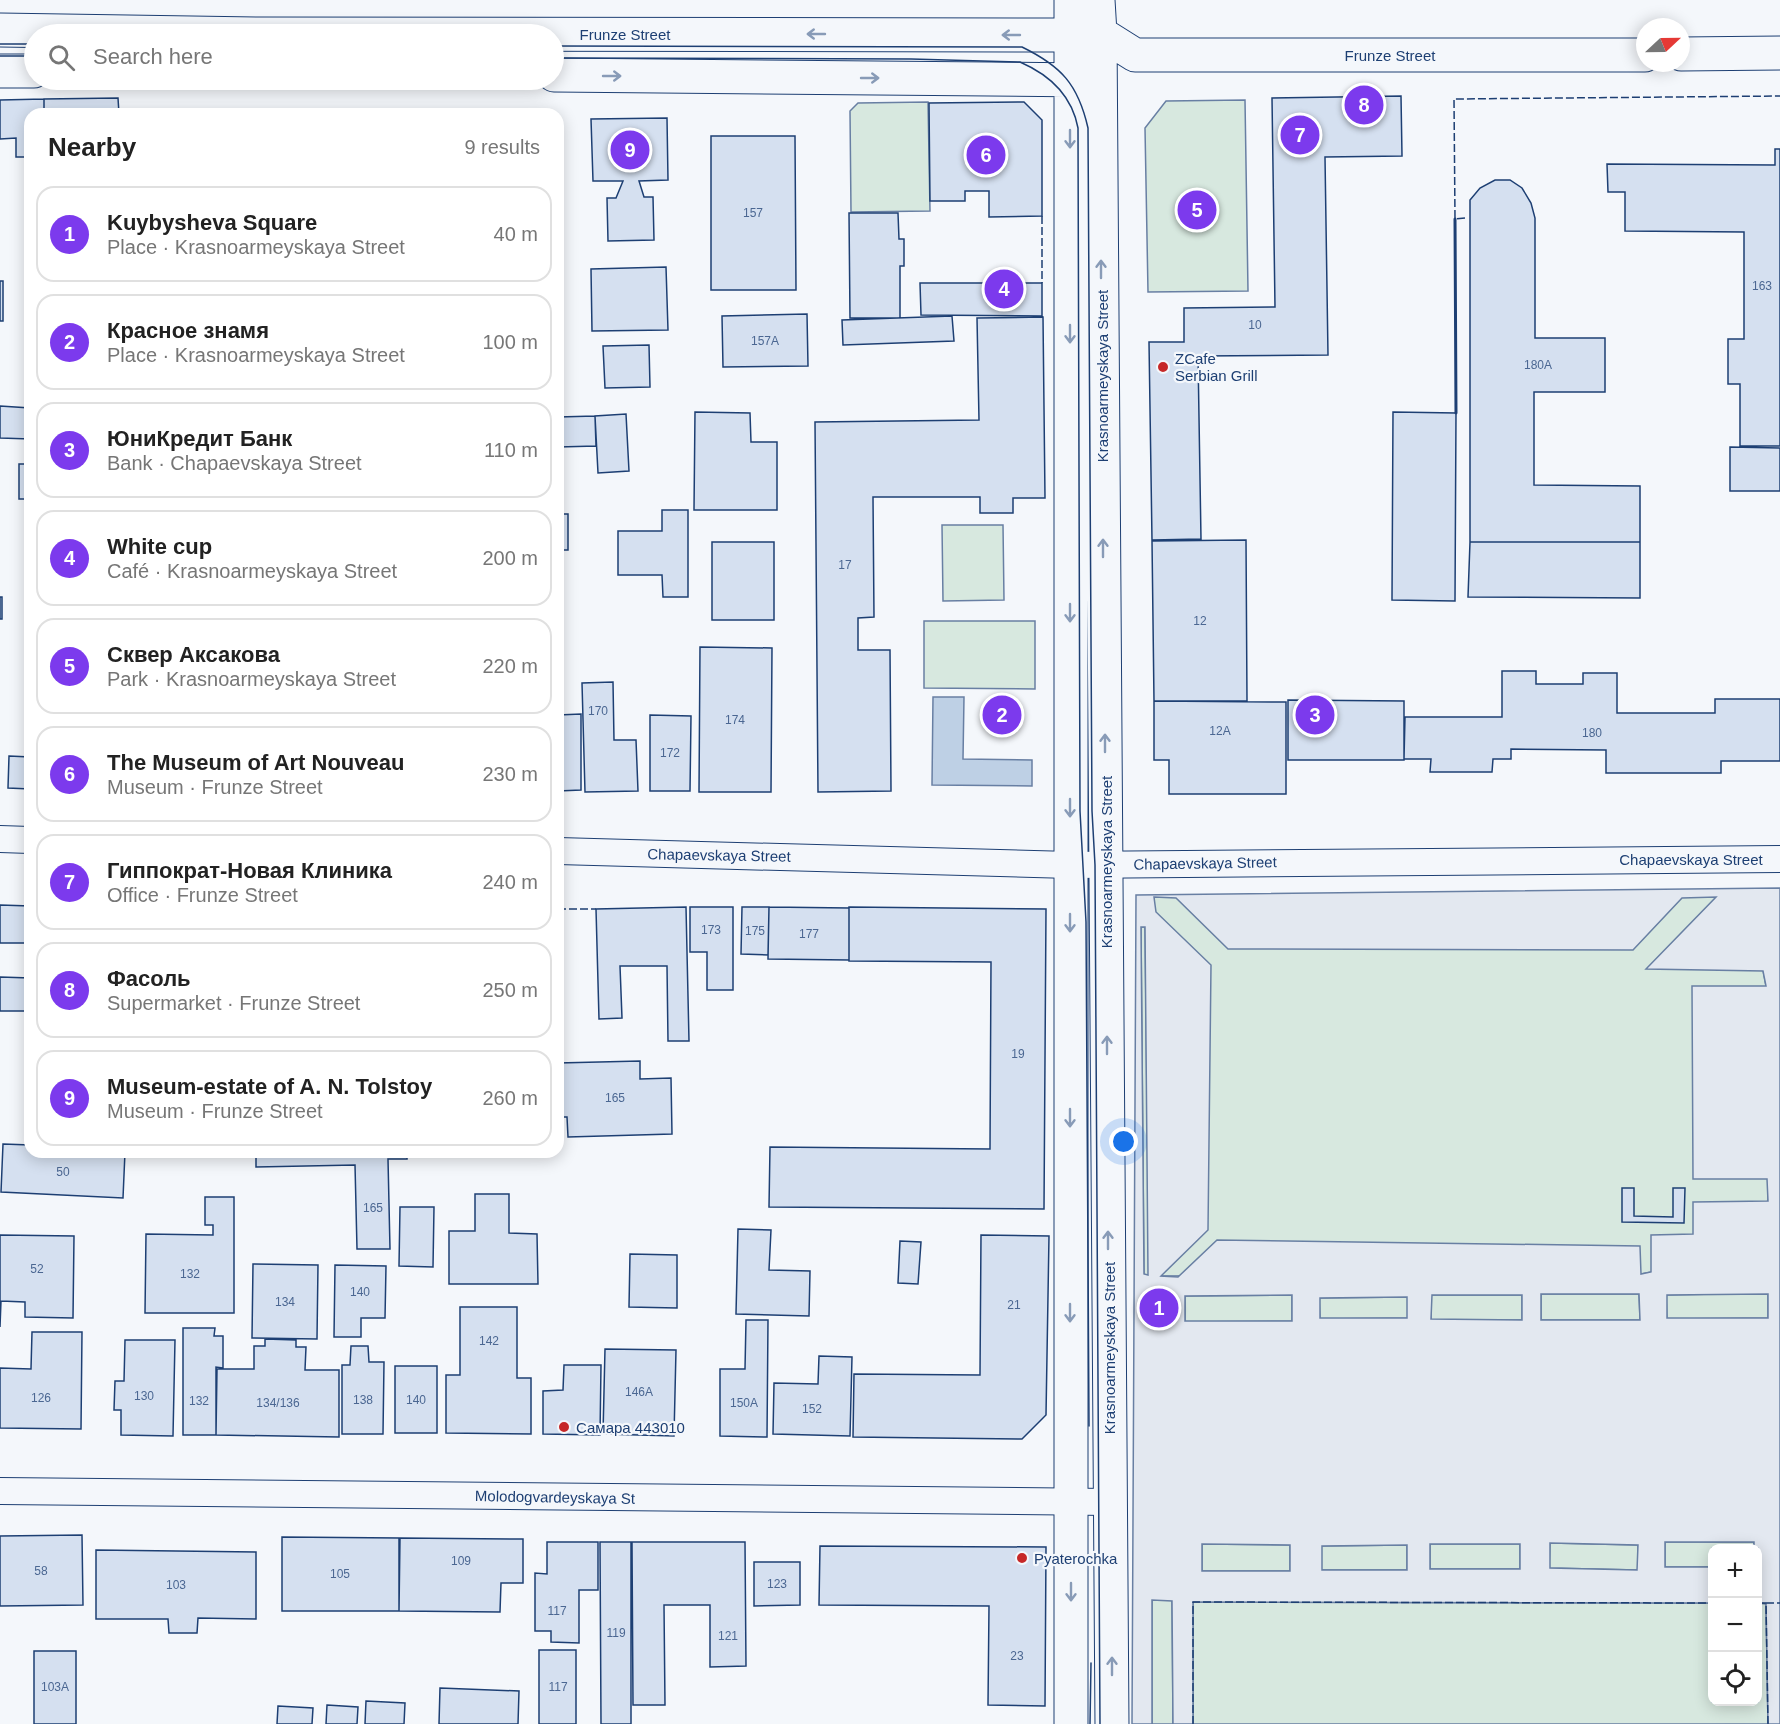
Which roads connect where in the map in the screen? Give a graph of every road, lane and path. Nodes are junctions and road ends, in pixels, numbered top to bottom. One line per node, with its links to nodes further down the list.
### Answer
1 (1071, 0): 6 (main road)
2 (1098, 0): 6 (main road)
3 (0, 30): 4 (main road, Frunze Street, one-way to 3)
4 (24, 30)
5 (564, 34): 6 (main road, Frunze Street, one-way to 5)
6 (1085, 34): 10 (main road); 14 (main road)
7 (1780, 52): 9 (main road)
8 (1636, 54): 10 (main road, Frunze Street)
9 (1690, 54)
10 (1136, 55): 14 (main road)
11 (0, 71): 12 (main road)
12 (24, 71)
13 (564, 75): 14 (main road, one-way to 14)
14 (1085, 80): 19 (main road, Krasnoarmeyskaya Street, one-way to 14); 20 (main road, one-way to 20)
15 (0, 840): 16 (street)
16 (24, 840)
17 (564, 851): 20 (street, Chapaevskaya Street)
18 (1780, 858): 19 (street, Chapaevskaya Street)
19 (1106, 864): 20 (street, Chapaevskaya Street); 23 (main road, Krasnoarmeyskaya Street, one-way to 19)
20 (1070, 865): 22 (main road, one-way to 22)
21 (0, 1491): 22 (street, Molodogvardeyskaya St)
22 (1071, 1501): 23 (street, Molodogvardeyskaya St); 24 (main road, one-way to 24)
23 (1110, 1502): 25 (main road, Krasnoarmeyskaya Street, one-way to 23)
24 (1071, 1724)
25 (1112, 1724)

